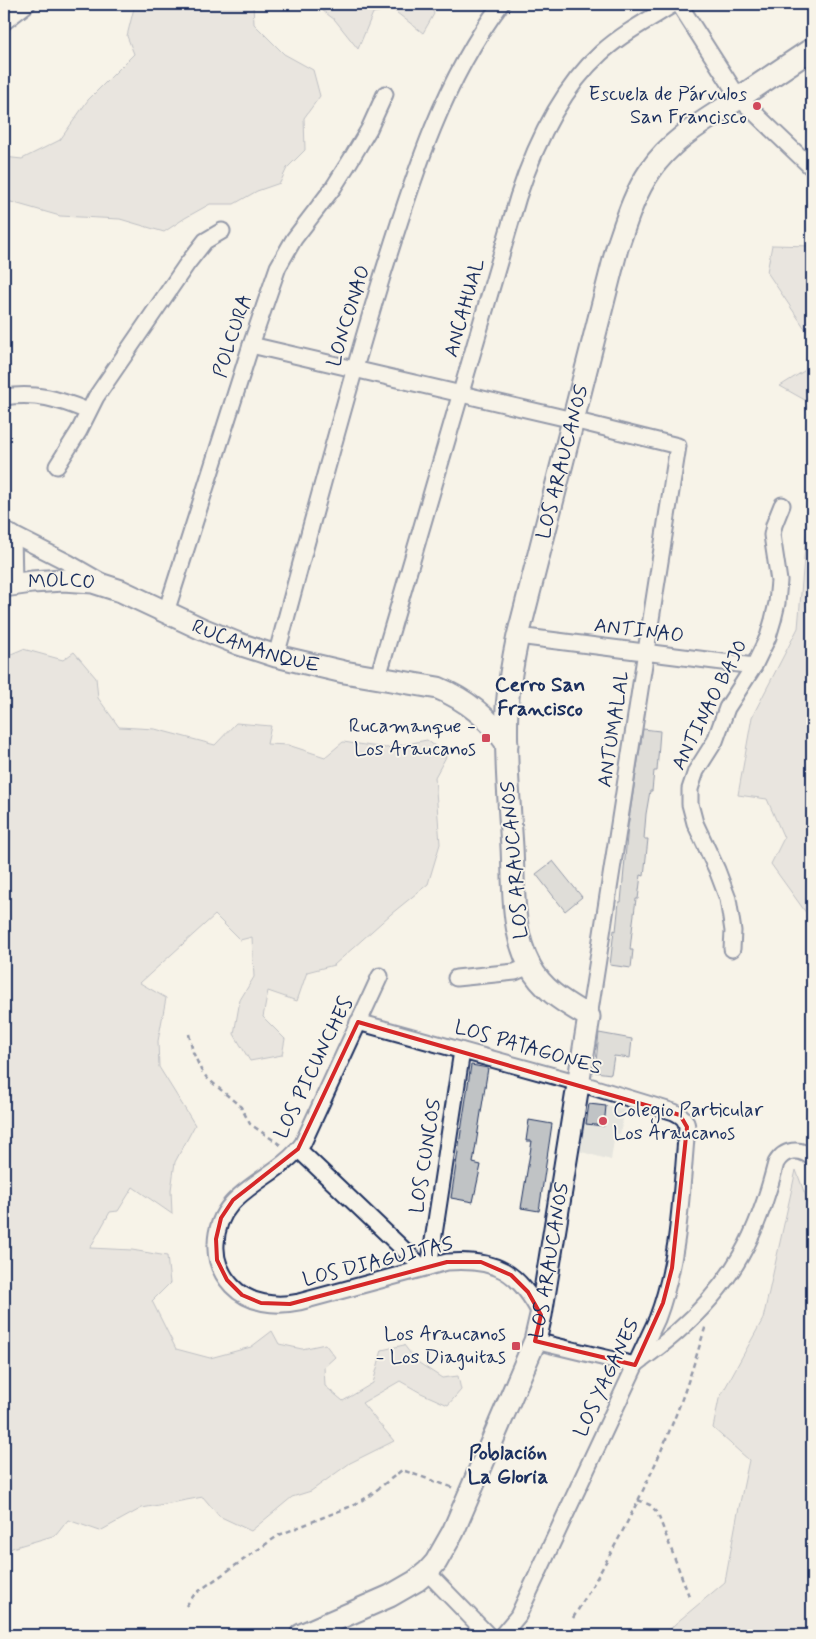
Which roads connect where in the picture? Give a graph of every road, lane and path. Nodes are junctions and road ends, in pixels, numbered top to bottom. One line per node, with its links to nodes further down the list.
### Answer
1 (26, 4): 5 (street)
2 (501, 4): 12 (street, LONCONAO)
3 (674, 4): 13 (street, ANCAHUAL)
4 (679, 4): 8 (street)
5 (4, 22)
6 (812, 50): 8 (street, LOS ARAUCANOS)
7 (385, 94): 11 (street, POLCURA)
8 (738, 98): 9 (street); 16 (street, LOS ARAUCANOS)
9 (812, 168)
10 (222, 231): 15 (street)
11 (251, 345): 12 (street); 22 (street, POLCURA)
12 (353, 370): 13 (street); 25 (street, LONCONAO)
13 (461, 395): 16 (street); 27 (street, ANCAHUAL)
14 (4, 397): 15 (street)
15 (88, 411): 17 (street)
16 (573, 420): 23 (street, LOS ARAUCANOS); 24 (street, ANTUMALAL)
17 (57, 466)
18 (782, 505): 26 (street, ANTINAO BAJO)
19 (8, 532): 20 (street); 21 (street, RUCAMANQUE)
20 (9, 585): 21 (street, MOLCO)
21 (107, 586): 22 (street, RUCAMANQUE)
22 (166, 612): 25 (street, RUCAMANQUE)
23 (518, 636): 24 (street, ANTINAO); 28 (street, LOS ARAUCANOS)
24 (646, 652): 26 (street, ANTINAO); 33 (street, ANTUMALAL)
25 (276, 656): 27 (street, RUCAMANQUE)
26 (754, 666): 29 (street, ANTINAO BAJO)
27 (378, 677): 28 (street, RUCAMANQUE)
28 (507, 744): 30 (street, LOS ARAUCANOS)
29 (732, 949)
30 (530, 966): 32 (street); 33 (street, LOS ARAUCANOS)
31 (380, 976): 34 (street, LOS PICUNCHES)
32 (456, 978)
33 (589, 1017): 37 (street, LOS ARAUCANOS)
34 (358, 1022): 36 (street, LOS PATAGONES); 39 (street, LOS PICUNCHES)
35 (189, 1034): 39 (path)
36 (462, 1051): 37 (street, LOS PATAGONES); 41 (street, LOS CUNCOS)
37 (579, 1083): 38 (street, LOS PATAGONES); 43 (street, LOS ARAUCANOS)
38 (684, 1118): 46 (street, LOS YAGANES)
39 (296, 1152): 41 (street); 42 (street, LOS PICUNCHES)
40 (812, 1158): 46 (street)
41 (426, 1267): 42 (street, LOS DIAGUITAS); 43 (street, LOS DIAGUITAS)
42 (234, 1288)
43 (541, 1315): 45 (street, LOS ARAUCANOS)
44 (708, 1318): 48 (path)
45 (535, 1341): 46 (street); 47 (street, LOS ARAUCANOS)
46 (635, 1366): 55 (street, LOS YAGANES)
47 (469, 1493): 49 (street, LOS ARAUCANOS); 51 (path)
48 (638, 1500): 50 (path); 52 (path)
49 (427, 1572): 53 (street, LOS ARAUCANOS); 54 (street)
50 (689, 1596)
51 (186, 1606)
52 (573, 1618)
53 (301, 1635)
54 (488, 1635)
55 (502, 1635)

